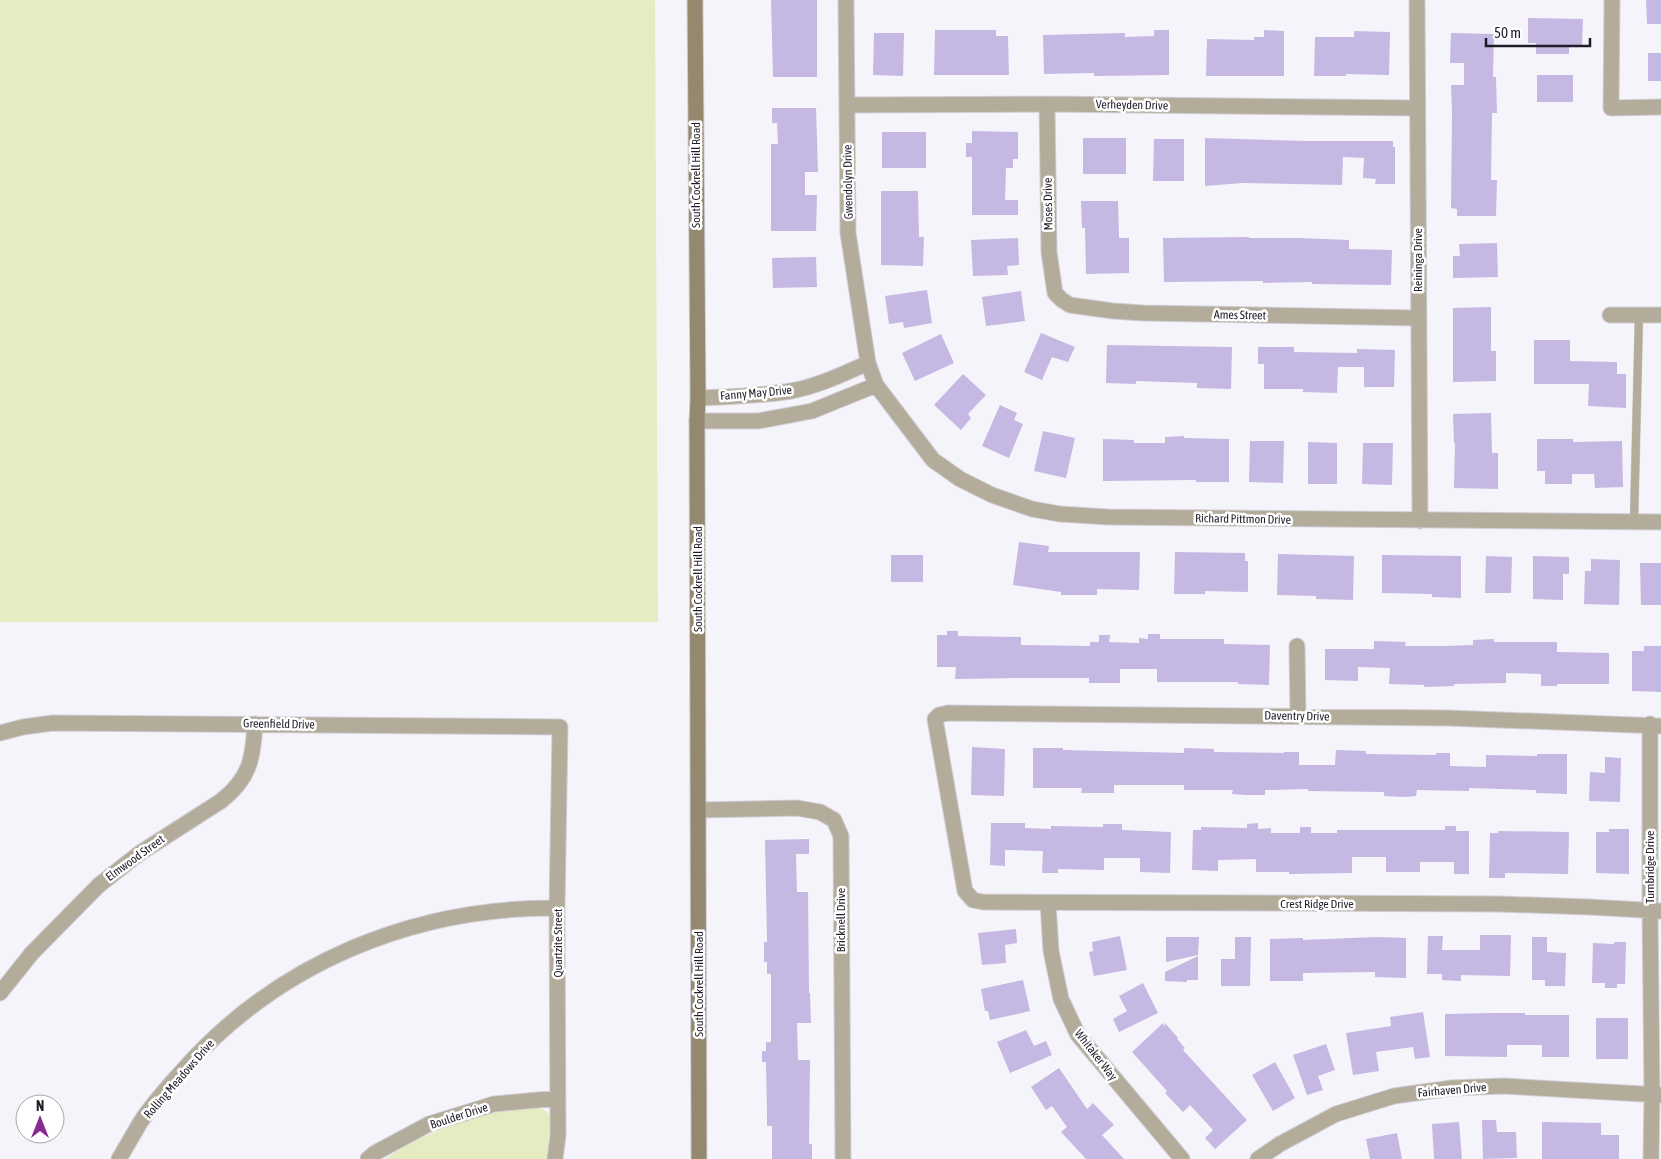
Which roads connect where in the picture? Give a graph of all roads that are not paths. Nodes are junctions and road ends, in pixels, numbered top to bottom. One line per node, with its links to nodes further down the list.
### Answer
1 (695, 0): 16 (main road, South Cockrell Hill Road)
2 (846, 0): 6 (street, Gwendolyn Drive)
3 (1417, 0): 7 (street, Reininga Drive)
4 (1612, 0): 8 (street)
5 (1047, 104): 6 (street, Verheyden Drive); 7 (street, Verheyden Drive); 9 (street, Moses Drive)
6 (847, 105): 14 (street, Gwendolyn Drive)
7 (1417, 108): 13 (street, Reininga Drive)
8 (1661, 108)
9 (1062, 300): 13 (street, Ames Street)
10 (1610, 315): 11 (street)
11 (1639, 315): 12 (street); 19 (lane)
12 (1661, 315)
13 (1419, 318): 18 (street, Reininga Drive)
14 (868, 363): 15 (street, Gwendolyn Drive); 16 (street, Fanny May Drive)
15 (876, 385): 17 (street, Fanny May Drive); 18 (street, Richard Pittmon Drive)
16 (698, 398): 17 (main road, South Cockrell Hill Road)
17 (697, 421): 27 (main road, South Cockrell Hill Road)
18 (1420, 521): 19 (street, Richard Pittmon Drive)
19 (1634, 522): 20 (street, Richard Pittmon Drive)
20 (1661, 522)
21 (1297, 646): 22 (street)
22 (1298, 716): 24 (street, Daventry Drive); 28 (street, Daventry Drive)
23 (255, 724): 25 (street, Greenfield Drive); 26 (street, Greenfield Drive); 32 (street, Elmwood Street)
24 (1655, 725): 31 (street, Turnbridge Drive)
25 (560, 728): 30 (street, Quartzite Street)
26 (0, 733)
27 (699, 810): 38 (main road, South Cockrell Hill Road); 39 (street, Bricknell Drive)
28 (973, 900): 29 (street, Crest Ridge Drive)
29 (1048, 903): 31 (street, Crest Ridge Drive); 40 (street, Whitaker Way)
30 (557, 908): 34 (street, Quartzite Street); 35 (street, Rolling Meadows Drive)
31 (1655, 911): 33 (street, Turnbridge Drive)
32 (0, 993)
33 (1657, 1094): 41 (street, Fairhaven Drive); 42 (street, Turnbridge Drive)
34 (558, 1098): 36 (street, Boulder Drive); 37 (street, Quartzite Street)
35 (119, 1159)
36 (368, 1159)
37 (555, 1159)
38 (700, 1159)
39 (843, 1159)
40 (1182, 1159)
41 (1258, 1159)
42 (1651, 1159)

